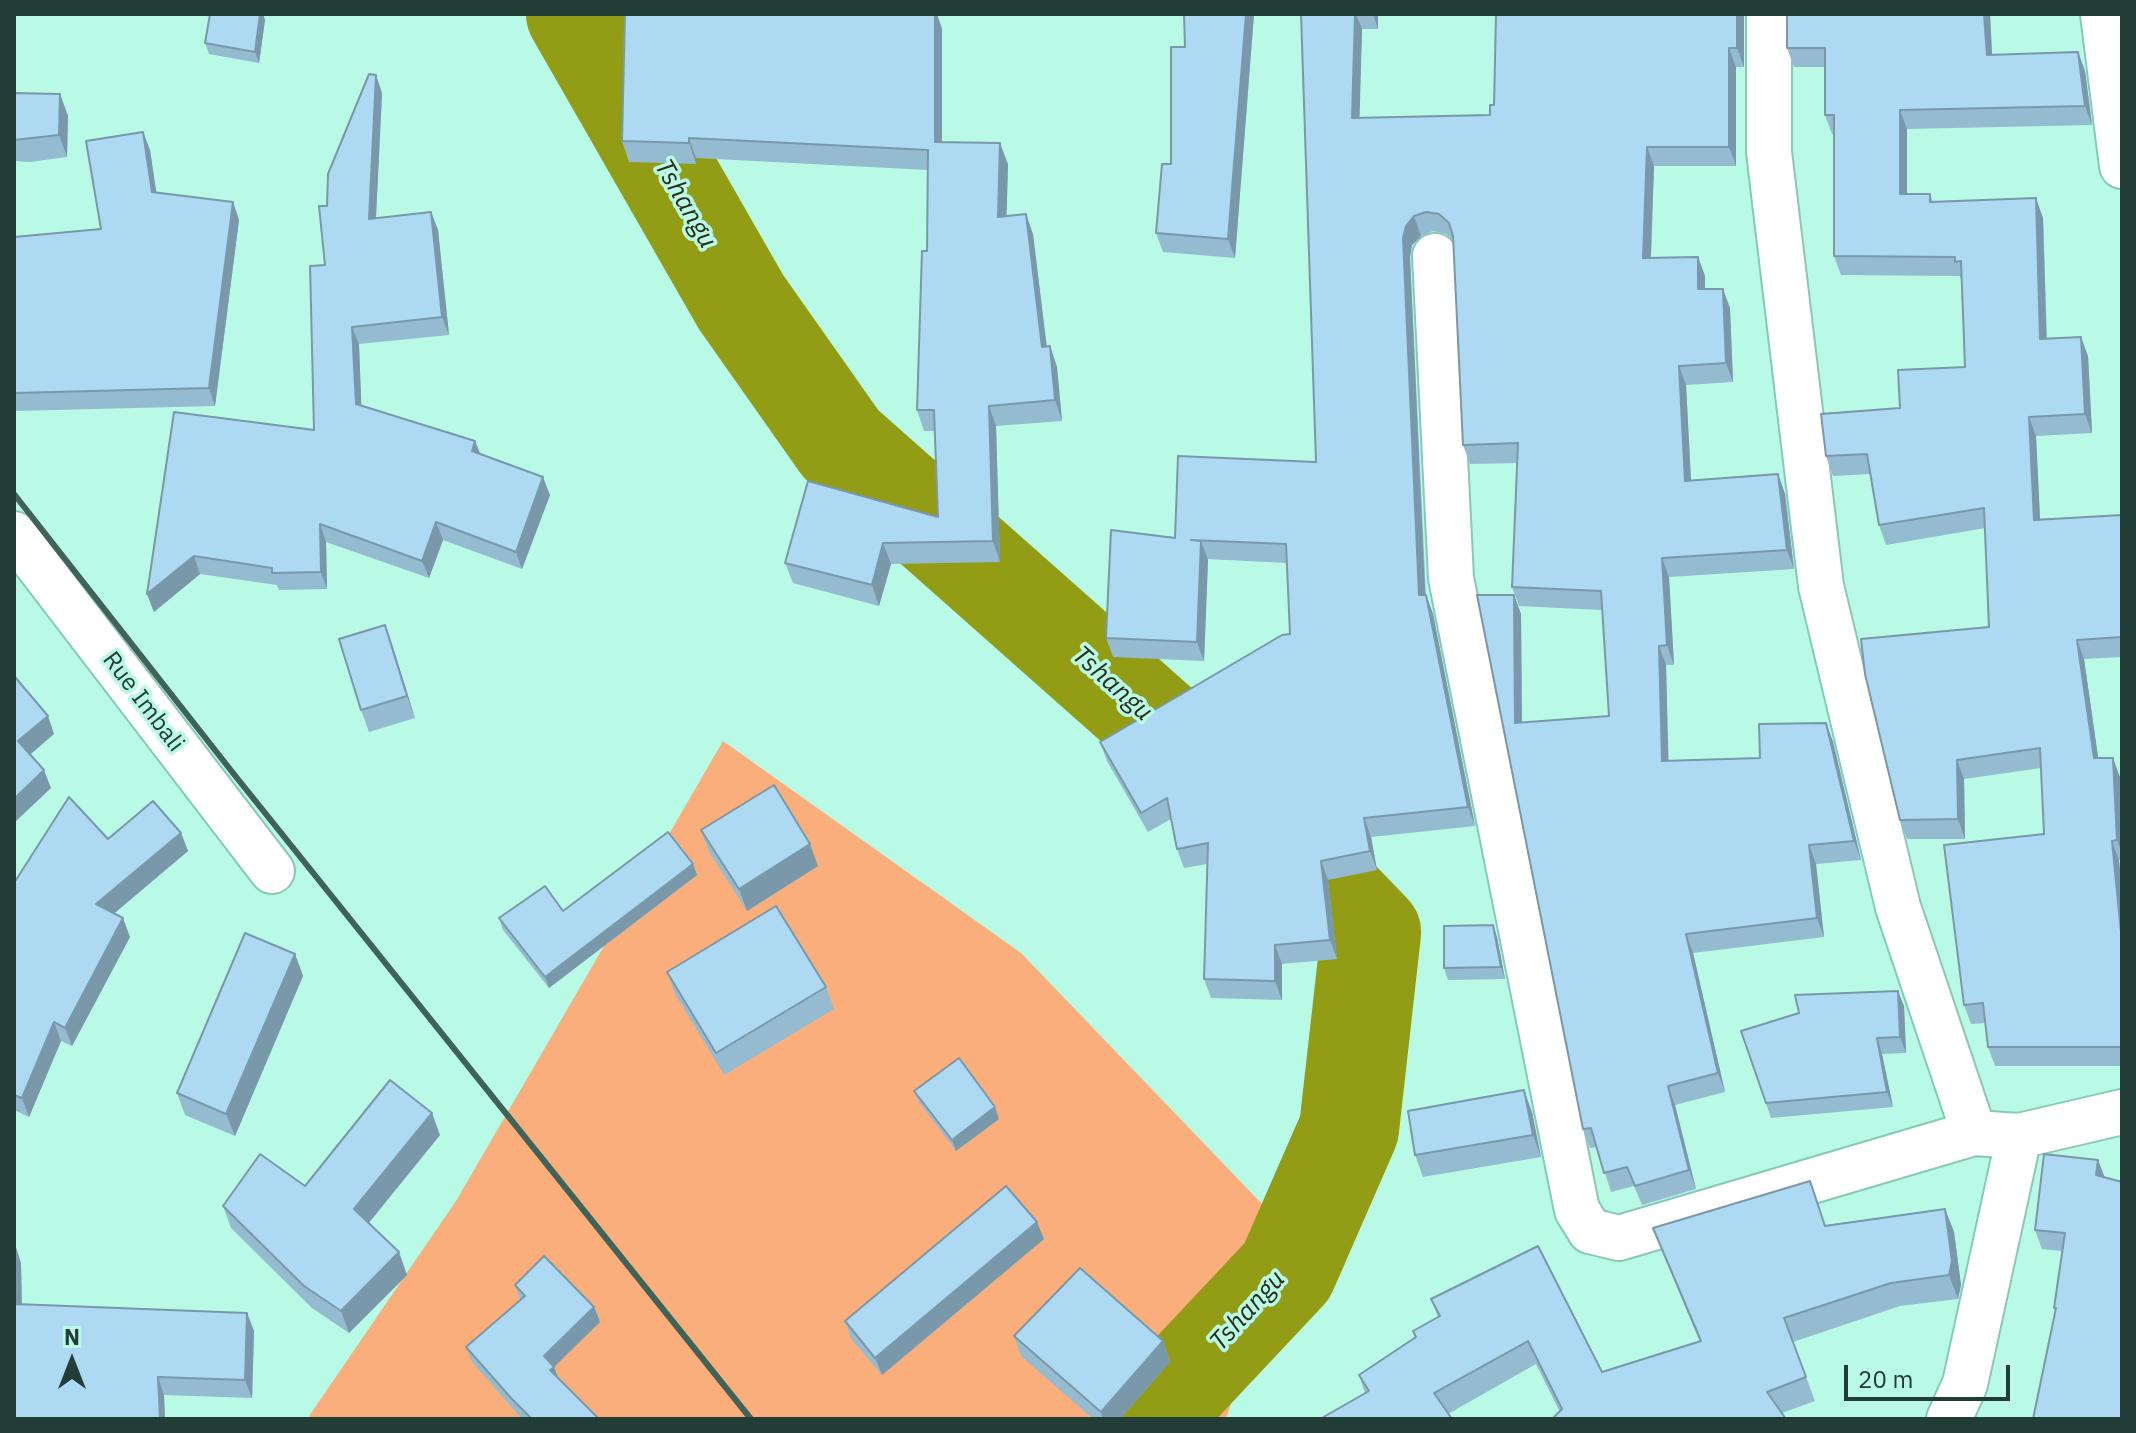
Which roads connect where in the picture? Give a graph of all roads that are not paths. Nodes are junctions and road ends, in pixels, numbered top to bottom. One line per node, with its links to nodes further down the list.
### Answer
1 (1769, 14): 8 (street)
2 (2103, 14): 3 (street)
3 (2120, 143)
4 (1435, 256): 8 (street)
5 (14, 534): 6 (street, Rue Imbali)
6 (272, 871)
7 (2122, 1112): 9 (street)
8 (1974, 1133): 9 (street)
9 (2019, 1136): 10 (street)
10 (1949, 1419)

